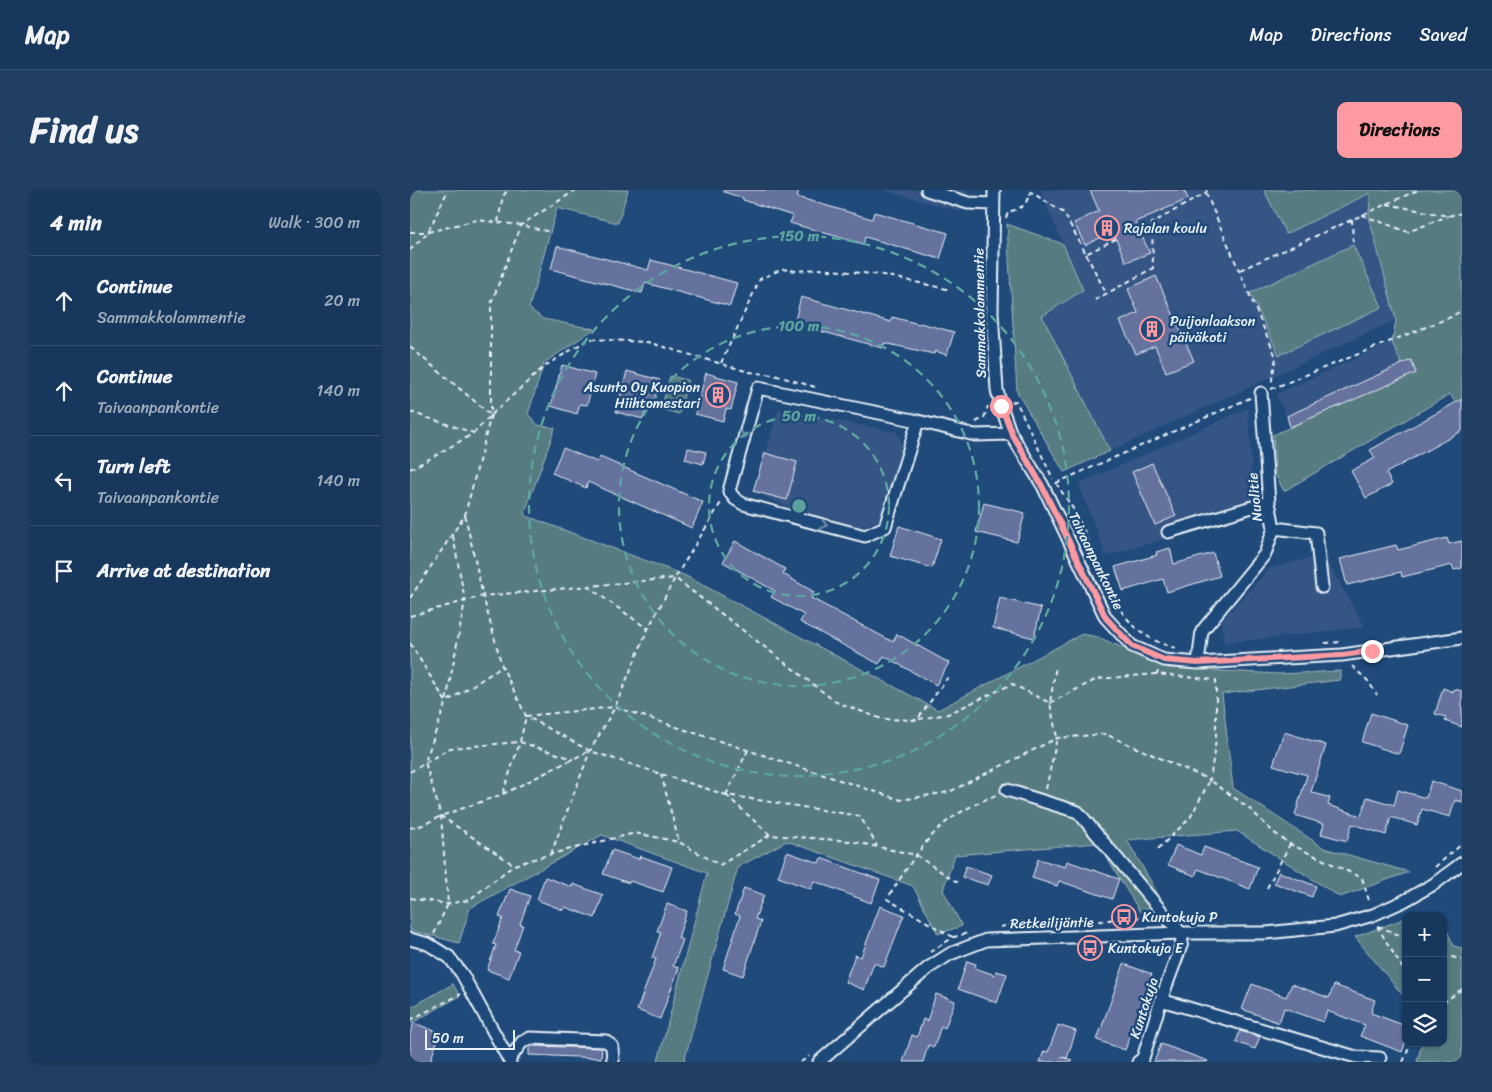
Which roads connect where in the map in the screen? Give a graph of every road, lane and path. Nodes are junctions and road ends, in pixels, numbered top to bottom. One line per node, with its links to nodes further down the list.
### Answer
1 (448, 190): 18 (path)
2 (508, 190): 15 (path)
3 (576, 190): 16 (path)
4 (927, 190): 8 (street)
5 (994, 190): 8 (street, Sammakkolammentie)
6 (1418, 190): 9 (path)
7 (1206, 191): 24 (path); 26 (path)
8 (993, 204): 39 (street, Sammakkolammentie)
9 (1387, 204): 11 (path); 12 (path)
10 (1462, 213): 12 (path)
11 (1362, 215): 12 (path); 14 (path)
12 (1448, 216)
13 (1005, 219): 23 (path)
14 (1352, 219): 21 (path); 24 (path)
15 (498, 222): 16 (path); 18 (path)
16 (521, 225): 19 (path); 35 (path)
17 (410, 232): 18 (path)
18 (428, 232): 22 (path)
19 (550, 232)
20 (1116, 239): 23 (path)
21 (1353, 245)
22 (410, 250)
23 (1086, 254): 26 (path)
24 (1239, 270): 31 (path)
25 (950, 290): 29 (path)
26 (1106, 294): 27 (path)
27 (1094, 300)
28 (410, 347): 35 (path)
29 (721, 363): 30 (path); 35 (path)
30 (821, 388)
31 (1265, 391): 43 (street, Nuolitie)
32 (1016, 401): 41 (path)
33 (988, 408): 37 (path)
34 (410, 412): 38 (path)
35 (491, 415): 38 (path); 44 (path)
36 (918, 421): 39 (street); 42 (street, one-way to 42); 42 (street, one-way to 36)
37 (970, 423)
38 (474, 433): 40 (path)
39 (1012, 434): 58 (street, Taivaanpankontie)
40 (410, 469)
41 (1056, 484)
42 (729, 490): 48 (path)
43 (1269, 502): 45 (street, Nuolitie); 46 (street)
44 (465, 516): 47 (path); 51 (path)
45 (1274, 528): 50 (street); 60 (street, Nuolitie)
46 (1168, 532)
47 (453, 534): 52 (path); 53 (path)
48 (675, 578): 49 (path); 55 (path); 70 (path)
49 (587, 586): 51 (path); 55 (path)
50 (1322, 587)
51 (483, 596): 53 (path); 61 (path)
52 (410, 598)
53 (465, 601): 54 (path); 66 (path)
54 (410, 616)
55 (648, 630): 68 (path)
56 (1462, 638): 60 (street, Taivaanpankontie)
57 (410, 643): 66 (path)
58 (1164, 660): 60 (street, Taivaanpankontie); 63 (path)
59 (1357, 662): 65 (path)
60 (1198, 663)
61 (502, 666): 66 (path); 69 (path)
62 (1056, 666): 67 (path)
63 (1157, 674): 67 (path); 79 (path)
64 (948, 677): 70 (path)
65 (1377, 695)
66 (446, 702): 76 (path)
67 (1050, 703): 70 (path); 71 (path)
68 (615, 706): 69 (path); 73 (path); 74 (path)
69 (526, 716): 72 (path); 74 (path)
70 (917, 720)
71 (1058, 738): 73 (path); 79 (path); 83 (path)
72 (520, 742): 75 (path); 76 (path); 81 (path)
73 (749, 749): 82 (path)
74 (590, 751): 75 (path); 78 (path); 91 (path)
75 (574, 759): 81 (path)
76 (425, 762): 77 (path); 84 (path)
77 (410, 772)
78 (660, 773): 82 (path); 87 (path)
79 (1210, 780): 88 (path); 90 (path)
80 (1007, 790): 83 (street); 92 (path)
81 (503, 794): 84 (path)
82 (726, 795): 86 (path); 89 (path)
83 (1043, 801): 100 (street)
84 (441, 816): 85 (path); 94 (path); 98 (path)
85 (410, 828)
86 (770, 834): 87 (path); 89 (path)
87 (679, 842): 91 (path)
88 (1290, 844): 96 (path); 99 (path)
89 (877, 846): 92 (path)
90 (1158, 849)
91 (551, 854): 94 (path)
92 (916, 855): 95 (path); 102 (path)
93 (1462, 863): 99 (street, Retkeilijäntie)
94 (514, 865): 98 (path)
95 (961, 884)
96 (1267, 888)
97 (410, 898): 98 (path)
98 (448, 904): 103 (path)
99 (1373, 915): 100 (street, Retkeilijäntie); 101 (path); 107 (path)
100 (1181, 933): 110 (street, Kuntokuja); 117 (street, Retkeilijäntie)
101 (1402, 935)
102 (954, 937)
103 (432, 939)
104 (410, 940): 108 (street)
105 (1447, 955): 106 (path)
106 (1462, 960)
107 (1402, 967)
108 (471, 989): 112 (path); 115 (street)
109 (1462, 989): 111 (path)
110 (1161, 1000): 114 (street); 118 (street, Kuntokuja)
111 (1444, 1002)
112 (410, 1020)
113 (1409, 1047): 119 (path)
114 (1380, 1058)
115 (510, 1061): 116 (street)
116 (613, 1062)
117 (818, 1062)
118 (1138, 1062)
119 (1403, 1062)

